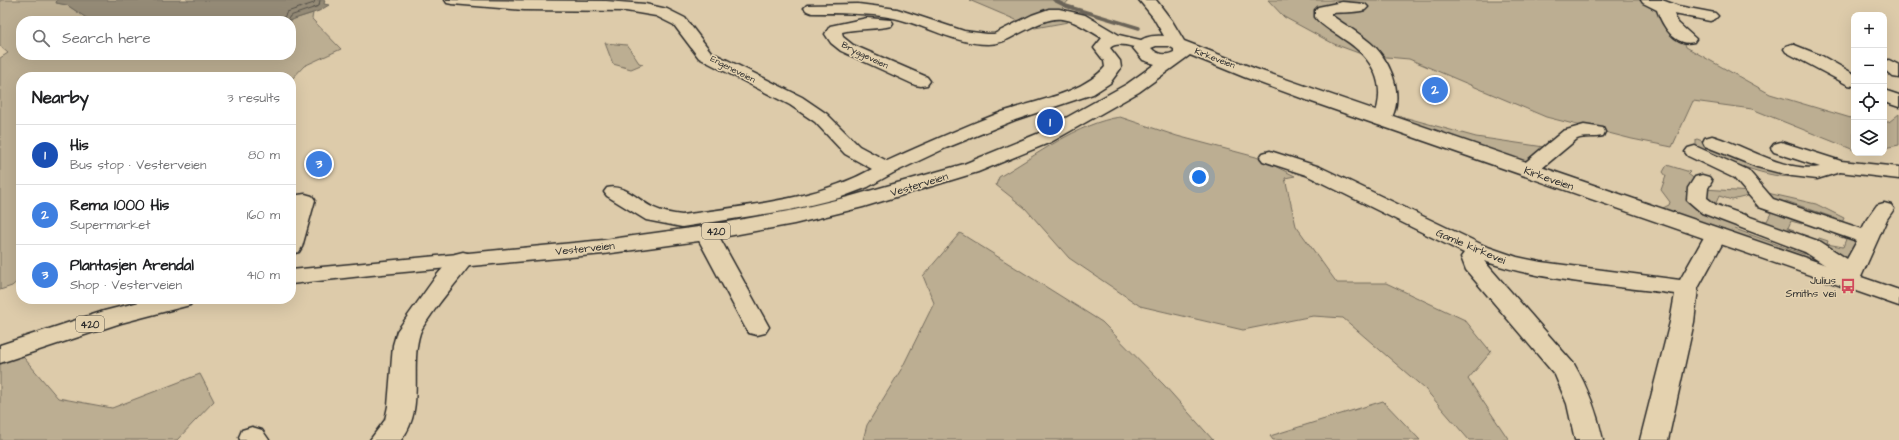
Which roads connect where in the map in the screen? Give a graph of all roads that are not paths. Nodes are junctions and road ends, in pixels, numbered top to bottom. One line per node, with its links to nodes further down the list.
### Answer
1 (452, 0): 24 (street, Engeneveien)
2 (1147, 0): 7 (main road)
3 (1654, 2): 6 (street); 10 (street)
4 (1360, 7): 19 (street)
5 (812, 8): 8 (street, Bryggeveien)
6 (1710, 16)
7 (1162, 20): 11 (main road, Vesterveien / 420); 13 (main road)
8 (948, 31): 9 (street, Bryggeveien); 15 (street, Bryggeveien)
9 (1114, 39): 11 (street, Bryggeveien); 24 (street)
10 (1688, 39)
11 (1145, 47): 13 (main road, Kirkeveien); 16 (main road, Vesterveien / 420)
12 (1792, 49): 14 (street)
13 (1177, 52): 16 (main road, Vesterveien / 420); 19 (main road, Kirkeveien)
14 (1851, 79)
15 (921, 81)
16 (1119, 95): 32 (main road, Vesterveien / 420)
17 (1887, 96): 18 (street)
18 (1899, 102)
19 (1382, 120): 25 (main road, Kirkeveien)
20 (1596, 132): 25 (street)
21 (1781, 148): 23 (street)
22 (1270, 157): 35 (street, Gamle kirkevei)
23 (1838, 166): 26 (street); 34 (street)
24 (886, 169): 28 (street)
25 (1528, 170): 33 (main road, Kirkeveien)
26 (1899, 173)
27 (1702, 181): 38 (street, Kirkeveien)
28 (614, 192)
29 (296, 201): 31 (street)
30 (1884, 209): 34 (street)
31 (296, 230)
32 (706, 232): 36 (main road, Vesterveien / 420); 42 (street)
33 (1716, 236): 38 (main road, Kirkeveien); 39 (street)
34 (1868, 238): 38 (street)
35 (1476, 250): 39 (street, Gamle kirkevei); 45 (street)
36 (463, 259): 37 (main road, Vesterveien / 420); 44 (street)
37 (296, 276)
38 (1850, 276): 40 (main road, Kirkeveien)
39 (1687, 288): 46 (street)
40 (1899, 298)
41 (162, 304): 43 (main road, 420)
42 (757, 327)
43 (0, 354)
44 (384, 440)
45 (1590, 440)
46 (1654, 440)

